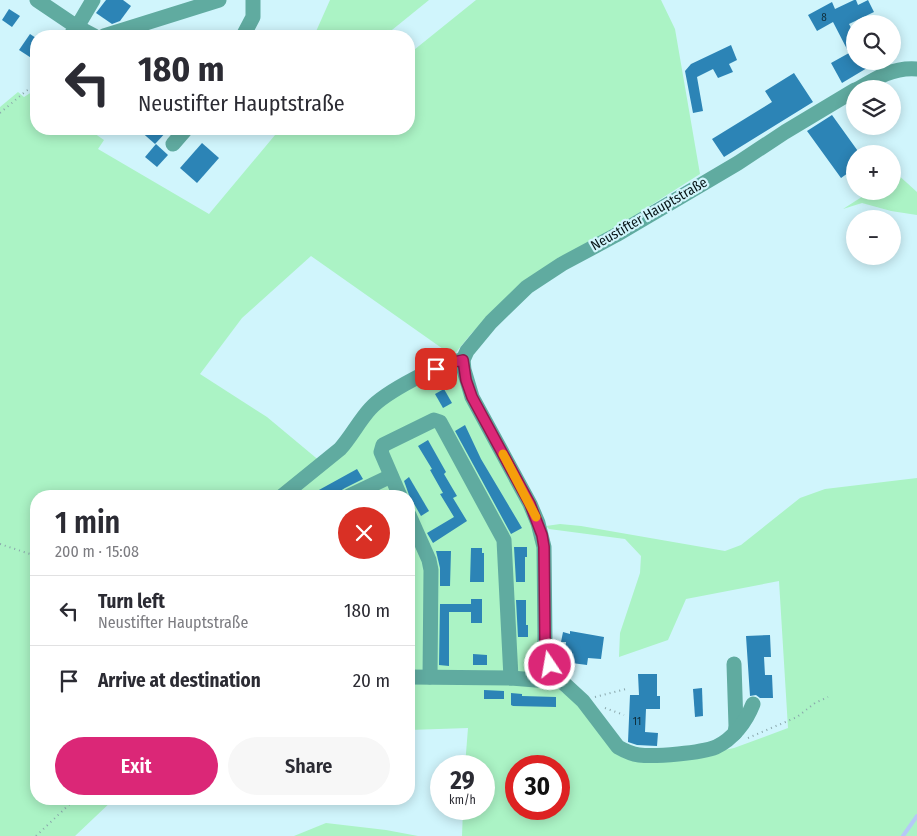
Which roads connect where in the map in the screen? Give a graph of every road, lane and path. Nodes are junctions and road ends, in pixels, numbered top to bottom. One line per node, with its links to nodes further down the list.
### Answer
1 (37, 0): 5 (street)
2 (94, 0): 6 (street)
3 (219, 0): 7 (street)
4 (253, 0): 8 (street)
5 (72, 30)
6 (75, 30)
7 (123, 30)
8 (246, 30)
9 (917, 69): 10 (street, Neustifter Hauptstraße)
10 (873, 80)
11 (30, 88): 13 (path)
12 (846, 96): 16 (street, Neustifter Hauptstraße)
13 (0, 113)
14 (181, 135): 15 (street)
15 (173, 144)
16 (463, 360): 18 (street); 28 (street)
17 (391, 476): 19 (street); 20 (street); 27 (street)
18 (289, 490)
19 (362, 490)
20 (397, 490)
21 (415, 528): 25 (street)
22 (0, 544): 23 (path)
23 (30, 554)
24 (734, 664): 33 (street)
25 (430, 676): 26 (street); 27 (street)
26 (415, 677)
27 (511, 678): 28 (street)
28 (558, 678): 31 (street)
29 (626, 689): 31 (path)
30 (828, 697): 33 (path)
31 (583, 700): 33 (street)
32 (753, 704): 33 (street)
33 (741, 736)
34 (69, 805): 35 (path)
35 (36, 836)

